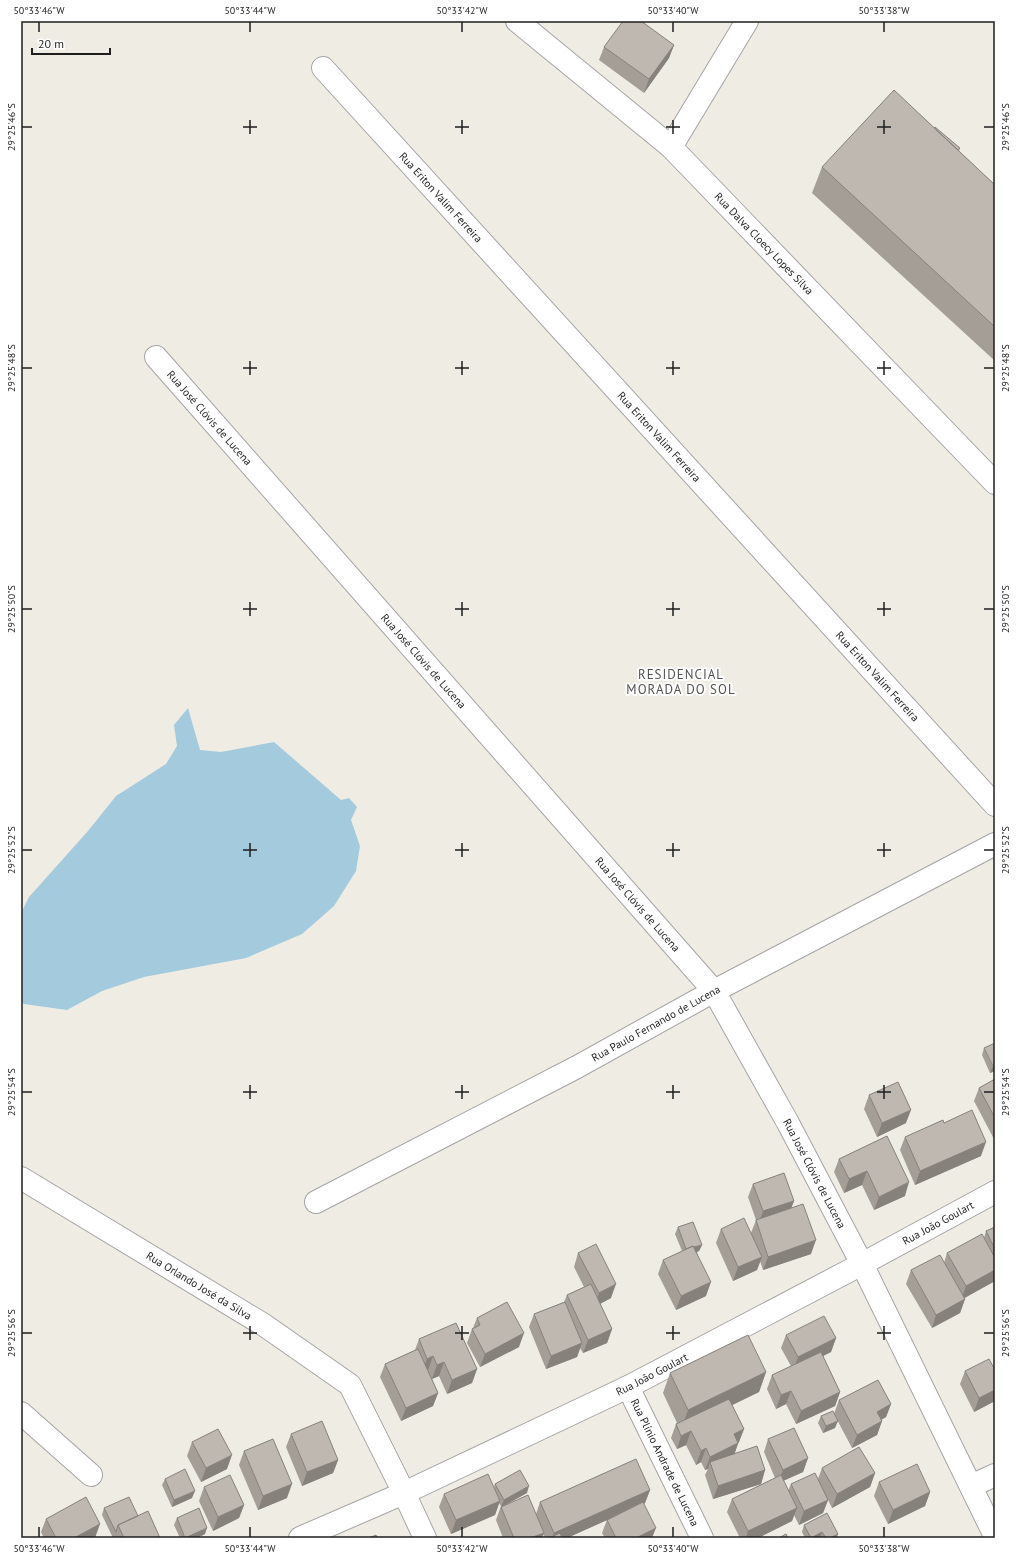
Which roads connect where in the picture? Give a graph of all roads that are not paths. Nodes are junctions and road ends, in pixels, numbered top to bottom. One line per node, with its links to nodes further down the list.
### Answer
1 (517, 21): 4 (street, Rua Dalva Cloecy Lopes Silva)
2 (747, 21): 4 (street)
3 (323, 68): 7 (street, Rua Eriton Valim Ferreira)
4 (671, 147): 6 (street, Rua Dalva Cloecy Lopes Silva)
5 (156, 357): 9 (street, Rua José Clóvis de Lucena)
6 (995, 483)
7 (995, 806)
8 (995, 844): 9 (street, Rua Paulo Fernando de Lucena)
9 (714, 992): 12 (street, Rua Paulo Fernando de Lucena); 13 (street, Rua José Clóvis de Lucena)
10 (21, 1178): 19 (street, Rua Orlando José da Silva)
11 (995, 1192): 13 (street, Rua João Goulart)
12 (316, 1202)
13 (862, 1264): 14 (street, Rua João Goulart); 18 (street, Rua José Clóvis de Lucena)
14 (628, 1387): 19 (street, Rua João Goulart); 23 (street, Rua Plínio Andrade de Lucena)
15 (21, 1413): 16 (street)
16 (91, 1475)
17 (995, 1475): 18 (street)
18 (971, 1486): 20 (street, Rua José Clóvis de Lucena)
19 (404, 1493): 21 (street, Rua João Goulart); 22 (street, Rua Orlando José da Silva)
20 (995, 1536)
21 (300, 1538)
22 (425, 1538)
23 (702, 1538)

